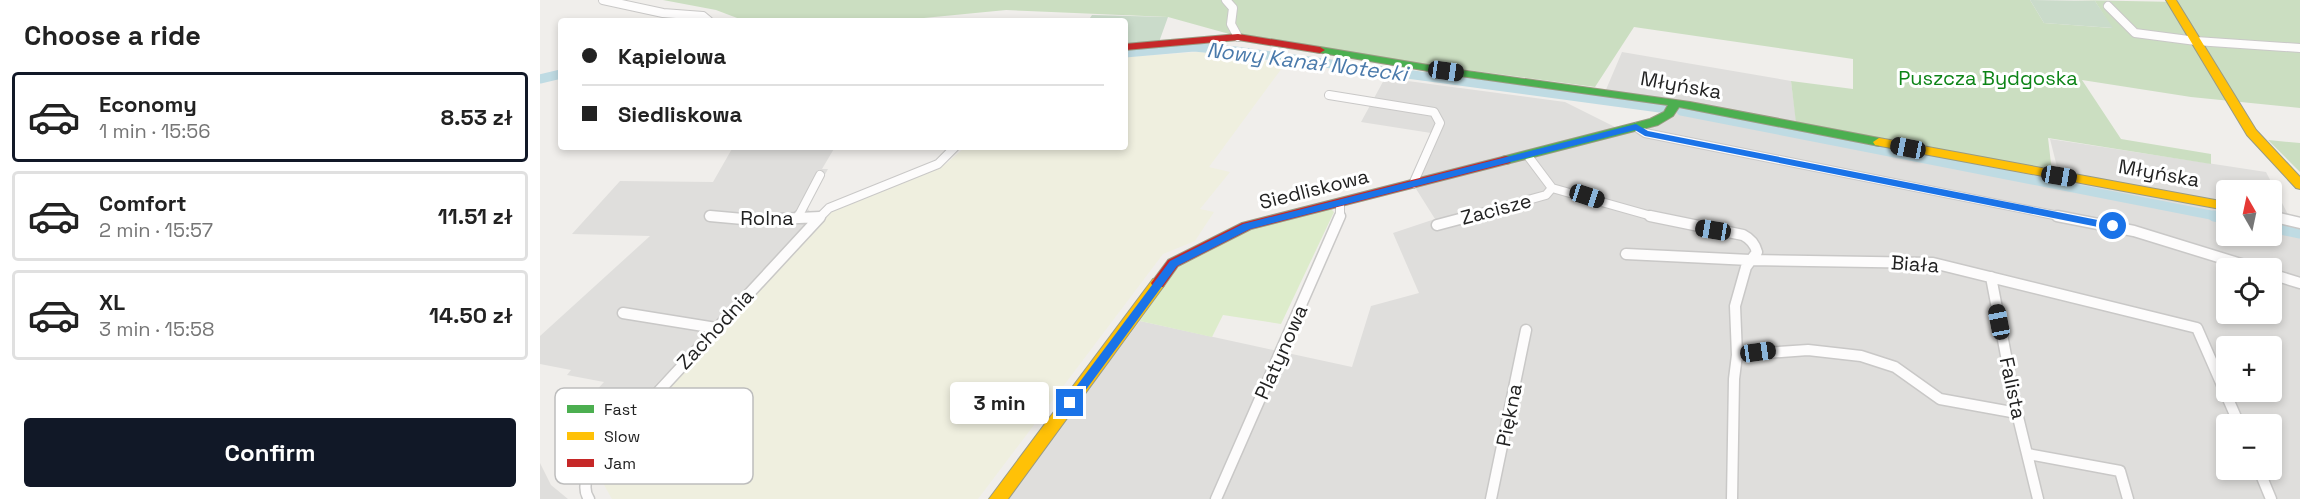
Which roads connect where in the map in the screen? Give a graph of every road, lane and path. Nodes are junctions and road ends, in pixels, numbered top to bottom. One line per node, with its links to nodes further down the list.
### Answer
1 (603, 0): 5 (street)
2 (1226, 0): 6 (street)
3 (2171, 0): 7 (street)
4 (2108, 6): 7 (street)
5 (705, 18)
6 (1238, 37): 8 (street, Młyńska); 11 (street, Młyńska)
7 (2196, 40): 9 (street); 17 (street)
8 (1128, 47)
9 (2300, 48)
10 (1329, 95): 16 (street)
11 (1675, 103): 12 (street, Siedliskowa); 20 (street, Młyńska)
12 (1636, 127): 14 (street, Siedliskowa); 28 (street)
13 (952, 150): 23 (street)
14 (1528, 156): 16 (street, Siedliskowa); 18 (street, Zacisze)
15 (819, 175): 22 (street)
16 (1413, 184): 19 (street, Siedliskowa)
17 (2300, 185)
18 (1552, 188): 26 (street, Zacisze); 29 (street, Zacisze)
19 (1340, 204): 44 (street, Siedliskowa); 45 (street, Platynowa)
20 (2216, 204)
21 (710, 216): 22 (street, Rolna)
22 (798, 218): 23 (street, Rolna)
23 (818, 219): 34 (street, Zachodnia)
24 (2282, 219): 25 (street)
25 (2300, 223)
26 (1437, 225)
27 (1626, 254): 29 (street, Biała)
28 (2222, 258)
29 (1750, 260): 30 (street, Biała); 36 (street)
30 (1990, 277): 38 (street, Falista); 39 (street, Biała)
31 (2282, 277): 32 (street)
32 (2300, 283)
33 (623, 313): 34 (street)
34 (716, 328): 37 (street, Zachodnia)
35 (1526, 330): 46 (street, Piękna)
36 (1737, 356): 38 (street); 47 (street)
37 (661, 388)
38 (2017, 413): 40 (street, Falista)
39 (2235, 414)
40 (2028, 454): 48 (street, Falista); 49 (street)
41 (2263, 480): 50 (street)
42 (586, 484): 43 (street, Zachodnia)
43 (589, 499)
44 (998, 499)
45 (1216, 499)
46 (1491, 499)
47 (1732, 499)
48 (2038, 499)
49 (2128, 499)
50 (2271, 499)

